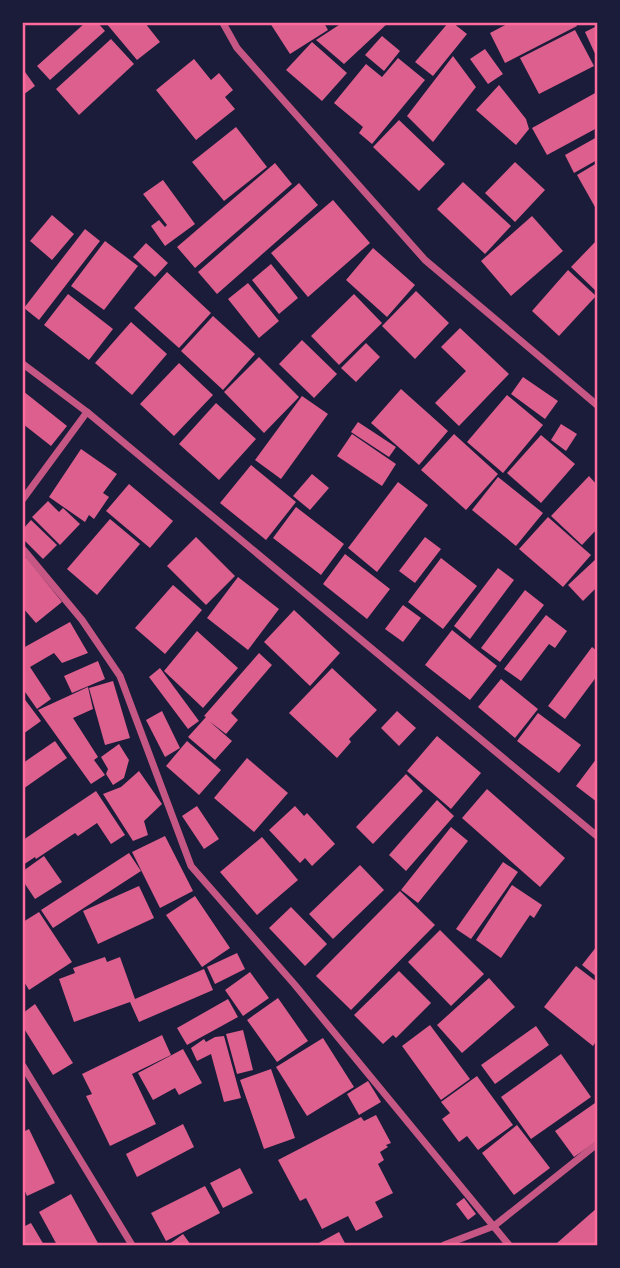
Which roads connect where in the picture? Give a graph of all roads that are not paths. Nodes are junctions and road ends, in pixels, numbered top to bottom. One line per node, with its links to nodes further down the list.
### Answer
1 (223, 23): 3 (street)
2 (23, 364): 4 (street)
3 (597, 405)
4 (87, 412): 5 (street); 7 (street)
5 (23, 499)
6 (23, 549): 10 (street)
7 (597, 836)
8 (23, 1066): 11 (street)
9 (597, 1143): 10 (street)
10 (494, 1226): 12 (street); 13 (street)
11 (132, 1245)
12 (444, 1245)
13 (509, 1245)

